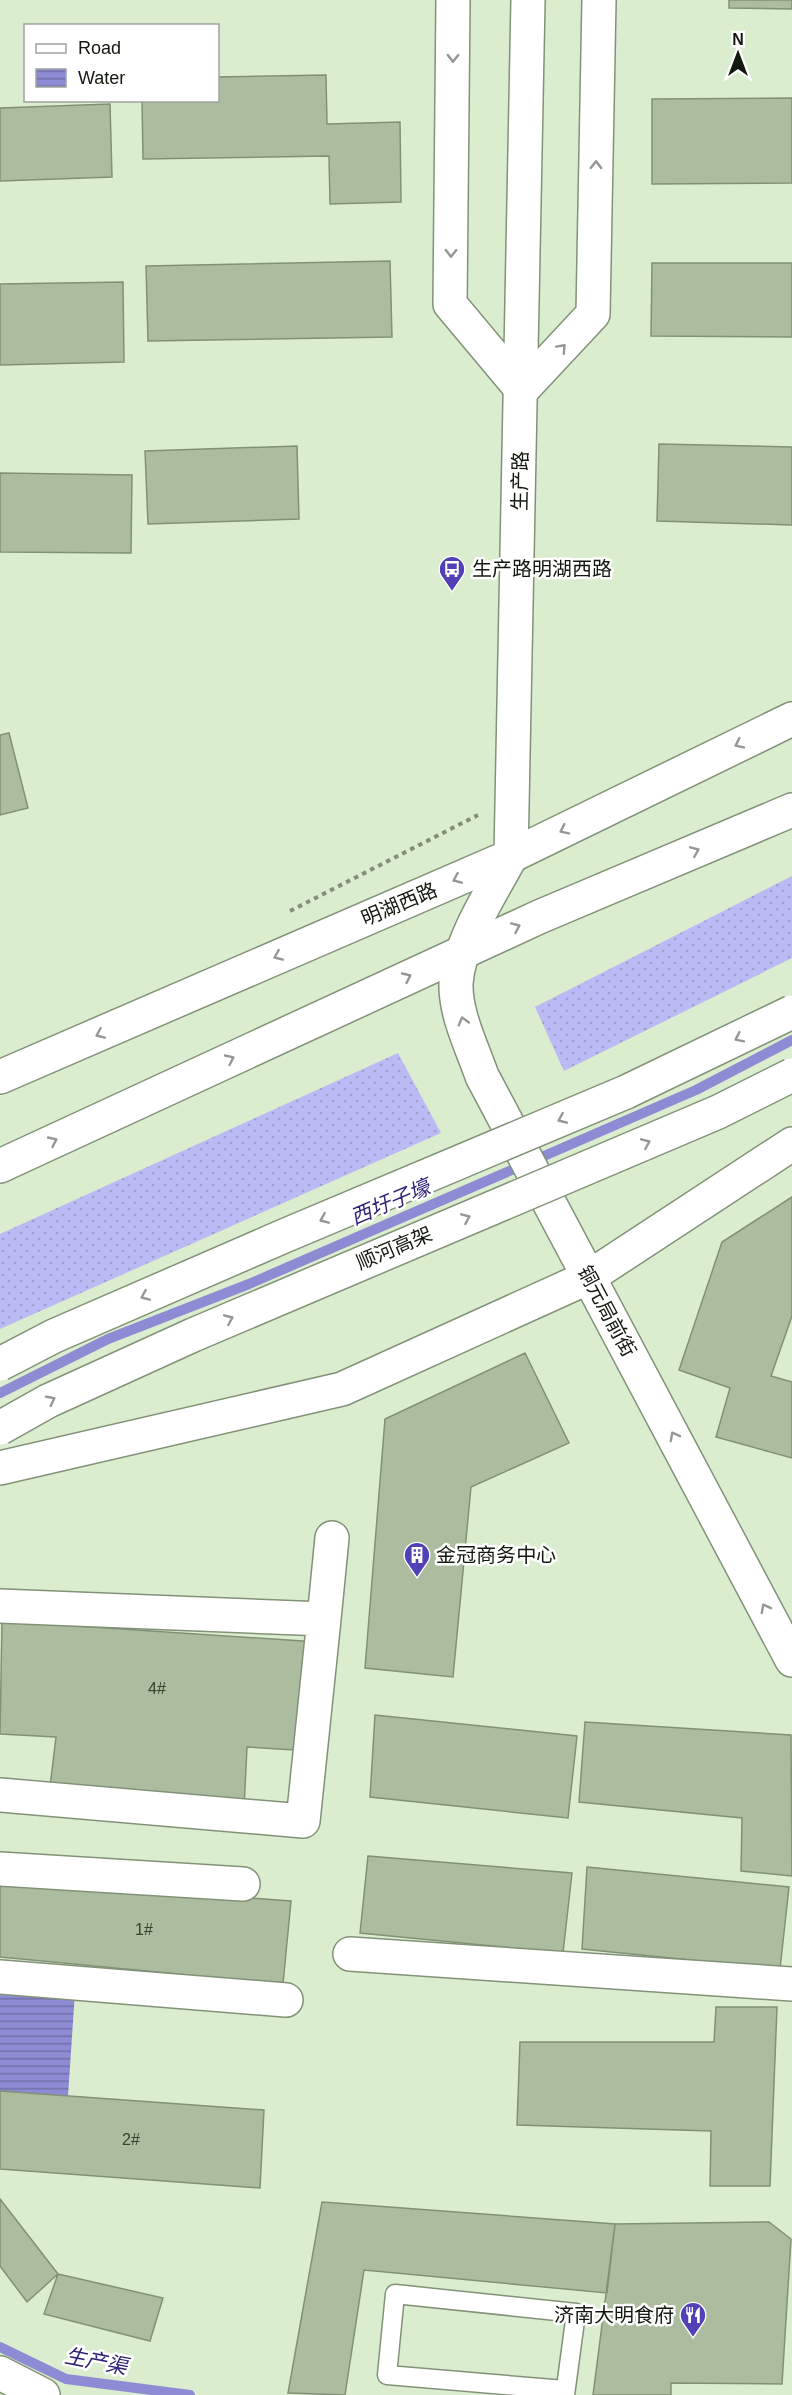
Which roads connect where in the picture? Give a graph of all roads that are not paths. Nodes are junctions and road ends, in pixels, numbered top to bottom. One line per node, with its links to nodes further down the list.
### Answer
1 (453, 0): 4 (main road, one-way to 4)
2 (528, 0): 4 (main road, 生产路)
3 (599, 0): 4 (main road, one-way to 3)
4 (522, 390): 7 (main road, 生产路)
5 (792, 719): 7 (main road, 明湖西路, one-way to 7)
6 (792, 810): 8 (main road, one-way to 6)
7 (511, 856): 8 (main road, 生产路); 11 (main road, 明湖西路, one-way to 11)
8 (462, 951): 13 (main road, one-way to 8); 14 (main road, 铜元局前街, one-way to 8, bridge)
9 (792, 1012): 15 (main road, one-way to 15, bridge)
10 (792, 1075): 16 (main road, 顺河高架, one-way to 10, bridge)
11 (0, 1077)
12 (792, 1144): 14 (main road)
13 (0, 1166)
14 (590, 1277): 17 (main road); 21 (main road, 铜元局前街, one-way to 14)
15 (0, 1364)
16 (0, 1428)
17 (0, 1468)
18 (332, 1538): 20 (main road)
19 (0, 1606): 20 (main road)
20 (324, 1619): 22 (main road)
21 (792, 1660)
22 (0, 1795)
23 (0, 1869): 24 (main road)
24 (243, 1884)
25 (350, 1954): 27 (main road)
26 (0, 1977): 28 (main road)
27 (792, 1984)
28 (286, 2000)
29 (0, 2373): 31 (main road)
30 (565, 2393): 30 (lane)
31 (43, 2395)

